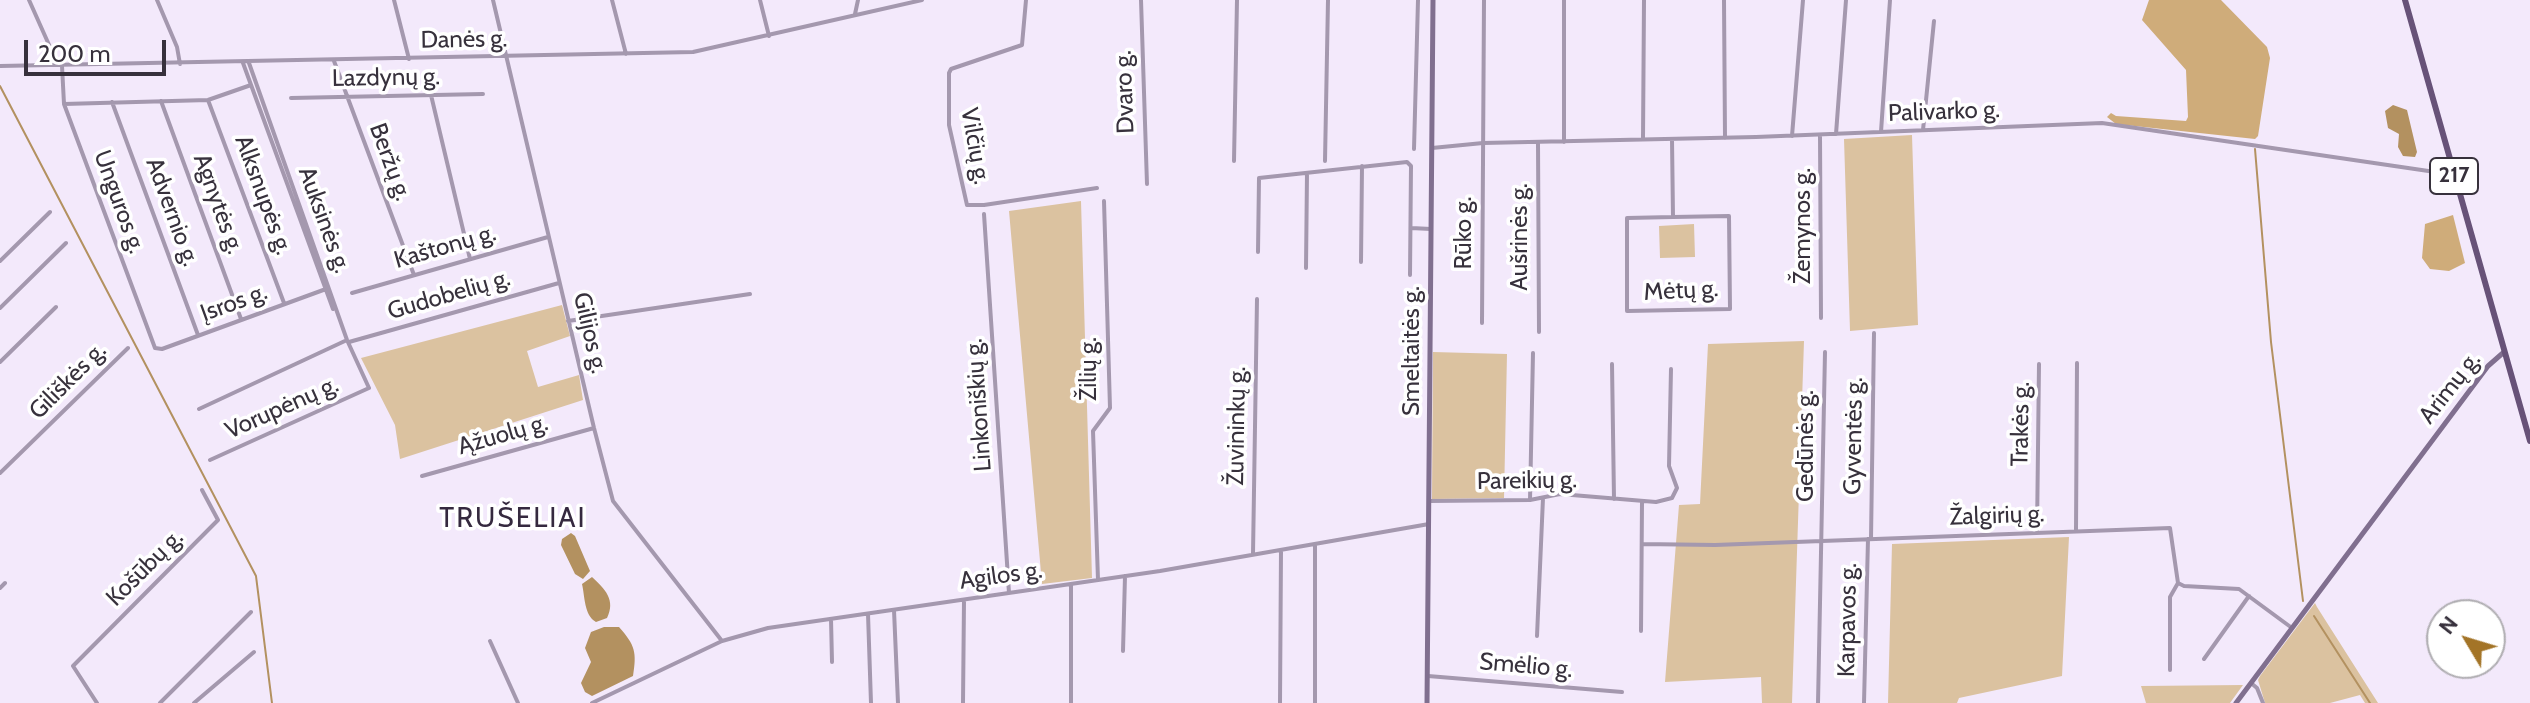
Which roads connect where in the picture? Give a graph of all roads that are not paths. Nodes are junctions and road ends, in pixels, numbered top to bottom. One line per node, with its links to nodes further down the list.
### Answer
1 (29, 0): 33 (street)
2 (157, 0): 31 (street)
3 (394, 0): 28 (street)
4 (493, 0): 27 (street, Gilijos g.)
5 (612, 0): 26 (street)
6 (760, 0): 25 (street)
7 (858, 0): 23 (street)
8 (922, 0): 23 (street, Danės g.)
9 (1026, 0): 62 (street, Vilčių g.)
10 (1141, 0): 61 (street, Dvaro g.)
11 (1237, 0): 56 (street)
12 (1328, 0): 57 (street)
13 (1418, 0): 55 (street)
14 (1433, 0): 54 (main road, Smeltaitės g.)
15 (1484, 0): 53 (street, Rūko g.)
16 (1564, 0): 52 (street)
17 (1644, 0): 49 (street)
18 (1724, 0): 48 (street)
19 (1803, 0): 47 (street)
20 (1846, 0): 45 (street)
21 (1890, 0): 44 (street)
22 (2405, 0): 59 (main road, Arimų g. / 217)
23 (855, 14): 25 (street, Danės g.)
24 (1934, 21): 43 (street)
25 (769, 36): 26 (street, Danės g.)
26 (626, 54): 27 (street, Danės g.)
27 (507, 57): 28 (street, Danės g.); 69 (street, Gilijos g.)
28 (409, 59): 29 (street, Danės g.)
29 (334, 61): 30 (street, Danės g.); 38 (street, Beržų g.)
30 (246, 63): 31 (street, Danės g.); 34 (street); 94 (street, Auksinės g.)
31 (180, 64): 33 (street, Danės g.)
32 (0, 66): 33 (street, Danės g.)
33 (60, 66): 42 (street, Unguros g.)
34 (251, 85): 39 (street); 79 (street)
35 (483, 94): 36 (street, Lazdynų g.)
36 (431, 95): 38 (street, Lazdynų g.); 72 (street)
37 (291, 98): 38 (street, Lazdynų g.)
38 (348, 98): 76 (street, Beržų g.)
39 (208, 100): 40 (street); 83 (street, Alksnupės g.)
40 (161, 101): 41 (street); 88 (street, Agnytės g.)
41 (112, 102): 42 (street); 93 (street, Advernio g.)
42 (64, 104): 96 (street, Unguros g.)
43 (1923, 130): 44 (street, Palivarko g.); 59 (street, Palivarko g.)
44 (1881, 132): 45 (street, Palivarko g.)
45 (1836, 134): 46 (street, Palivarko g.)
46 (1820, 135): 47 (street, Palivarko g.); 87 (street, Žemynos g.)
47 (1792, 136): 48 (street, Palivarko g.)
48 (1725, 138): 50 (street, Palivarko g.)
49 (1643, 139): 50 (street, Palivarko g.); 52 (street, Palivarko g.)
50 (1672, 139): 66 (street)
51 (1538, 142): 52 (street, Palivarko g.); 53 (street, Palivarko g.); 91 (street, Aušrinės g.)
52 (1564, 142)
53 (1483, 143): 54 (street, Palivarko g.); 90 (street, Rūko g.)
54 (1432, 148): 68 (main road, Smeltaitės g.)
55 (1414, 149)
56 (1234, 161)
57 (1325, 161)
58 (1362, 166): 60 (street); 67 (street); 74 (street)
59 (2453, 172): 98 (main road, Arimų g. / 217)
60 (1307, 173): 71 (street); 75 (street)
61 (1147, 184)
62 (1097, 188)
63 (1104, 201): 128 (street, Žilių g.)
64 (50, 212): 73 (street)
65 (984, 214): 133 (street, Linkoniškių g.)
66 (1673, 217): 66 (street, Mėtų g.)
67 (1411, 228): 68 (street); 77 (street)
68 (1431, 229): 116 (main road, Smeltaitės g.)
69 (548, 237): 72 (street, Kaštonų g.); 78 (street, Gilijos g.)
70 (66, 243): 85 (street)
71 (1258, 252)
72 (470, 259): 76 (street, Kaštonų g.)
73 (0, 261)
74 (1361, 262)
75 (1306, 268)
76 (414, 275): 80 (street, Kaštonų g.)
77 (1410, 275)
78 (559, 283): 89 (street, Gilijos g.); 94 (street, Gudobelių g.)
79 (326, 289): 83 (street, Įsros g.); 86 (street)
80 (352, 293)
81 (750, 294): 89 (street)
82 (1257, 299): 126 (street, Žuvininkų g.)
83 (284, 303): 88 (street, Įsros g.)
84 (56, 307): 100 (street)
85 (0, 308)
86 (333, 309)
87 (1821, 318)
88 (241, 319): 93 (street, Įsros g.)
89 (568, 321): 107 (street, Gilijos g.)
90 (1482, 323)
91 (1539, 332)
92 (1874, 333): 121 (street, Gyventės g.)
93 (198, 335): 96 (street, Įsros g.)
94 (348, 341): 105 (street, Auksinės g.); 106 (street, Gudobelių g.)
95 (128, 348): 110 (street, Giliškės g.)
96 (155, 348)
97 (1825, 352): 122 (street, Gedūnės g.)
98 (2504, 352): 108 (main road, 217); 140 (main road, Arimų g.)
99 (1533, 353): 115 (street)
100 (0, 362)
101 (2077, 363): 119 (street)
102 (1612, 364): 114 (street)
103 (2039, 364): 120 (street, Trakės g.)
104 (1671, 369): 117 (street, Pareikių g.)
105 (369, 388): 109 (street, Vorupėnų g.)
106 (199, 409)
107 (594, 428): 111 (street, Ąžuolų g.); 144 (street, Gilijos g.)
108 (2530, 441)
109 (210, 460)
110 (0, 473)
111 (422, 476)
112 (202, 490): 153 (street, Košūbų g.)
113 (1543, 497): 114 (street, Pareikių g.); 115 (street, Pareikių g.); 142 (street)
114 (1614, 499): 117 (street, Pareikių g.)
115 (1530, 500): 116 (street, Pareikių g.)
116 (1429, 501): 118 (main road, Smeltaitės g.)
117 (1642, 502): 124 (street)
118 (1429, 524): 123 (street, Agilos g.); 150 (main road, Smeltaitės g.)
119 (2076, 531): 120 (street, Žalgirių g.); 130 (street, Žalgirių g.)
120 (2037, 532): 121 (street, Žalgirių g.)
121 (1870, 539): 122 (street, Žalgirių g.); 166 (street, Karpavos g.)
122 (1823, 540): 124 (street, Žalgirių g.); 165 (street, Gedūnės g.)
123 (1315, 544): 125 (street, Agilos g.); 163 (street)
124 (1642, 544): 141 (street)
125 (1281, 550): 126 (street, Agilos g.); 162 (street)
126 (1253, 554): 127 (street, Agilos g.)
127 (1125, 576): 128 (street, Agilos g.); 145 (street)
128 (1098, 580): 131 (street, Agilos g.)
129 (5, 583): 132 (street)
130 (2178, 583): 134 (street); 149 (street)
131 (1071, 584): 133 (street, Agilos g.); 161 (street)
132 (0, 588)
133 (1009, 593): 135 (street, Agilos g.)
134 (2249, 596): 140 (street); 147 (street)
135 (964, 600): 136 (street, Agilos g.); 160 (street)
136 (894, 610): 138 (street, Agilos g.); 159 (street)
137 (251, 612): 154 (street)
138 (868, 614): 139 (street, Agilos g.); 158 (street)
139 (831, 619): 144 (street, Agilos g.); 148 (street)
140 (2292, 628): 151 (main road, Arimų g.)
141 (1641, 631)
142 (1537, 636)
143 (490, 641): 156 (street)
144 (722, 641): 157 (street, Agilos g.)
145 (1123, 651)
146 (254, 652): 155 (street)
147 (2204, 659)
148 (832, 662)
149 (2170, 670)
150 (1428, 676): 152 (street, Smėlio g.); 164 (main road, Smeltaitės g.)
151 (2251, 683): 167 (main road, Arimų g.); 168 (street)
152 (1622, 692)
153 (97, 703)
154 (160, 703)
155 (194, 703)
156 (518, 703)
157 (592, 703)
158 (871, 703)
159 (898, 703)
160 (963, 703)
161 (1071, 703)
162 (1280, 703)
163 (1315, 703)
164 (1427, 703)
165 (1818, 703)
166 (1864, 703)
167 (2236, 703)
168 (2263, 703)

